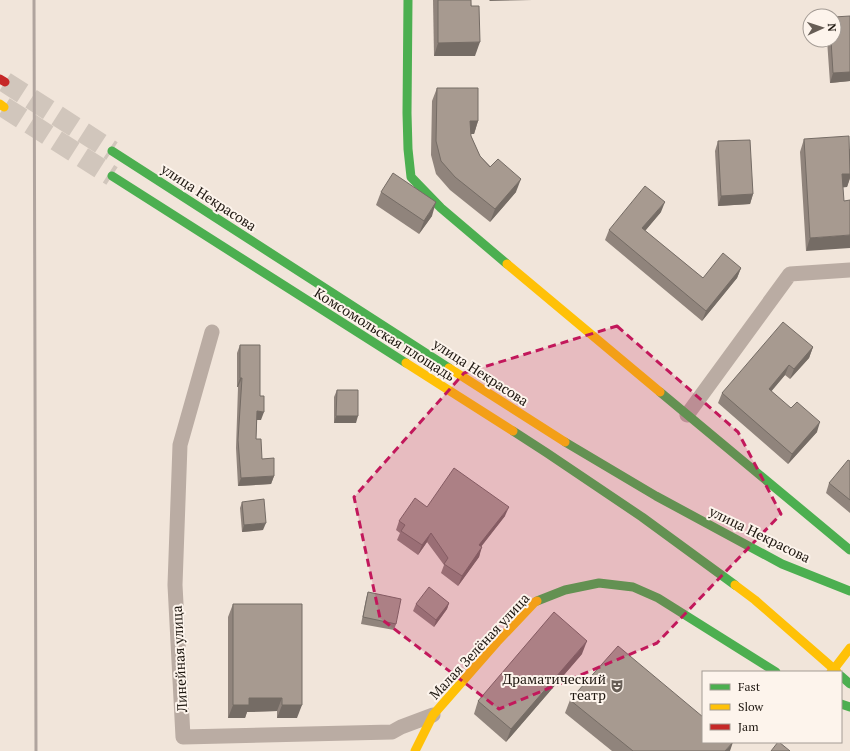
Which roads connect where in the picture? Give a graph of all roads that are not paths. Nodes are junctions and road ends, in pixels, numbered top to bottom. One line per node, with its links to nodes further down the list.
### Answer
1 (408, 0): 6 (main road)
2 (112, 151): 8 (main road, улица Некрасова)
3 (112, 176): 11 (main road, Комсомольская площадь)
4 (850, 270): 6 (street)
5 (212, 332): 14 (street, Линейная улица)
6 (688, 415): 7 (main road)
7 (850, 550)
8 (850, 591)
9 (850, 648): 11 (main road)
10 (774, 671): 14 (main road, Малая Зелёная улица)
11 (834, 671)
12 (842, 677): 13 (main road)
13 (850, 684)
14 (433, 715): 15 (main road, Малая Зелёная улица)
15 (415, 751)

